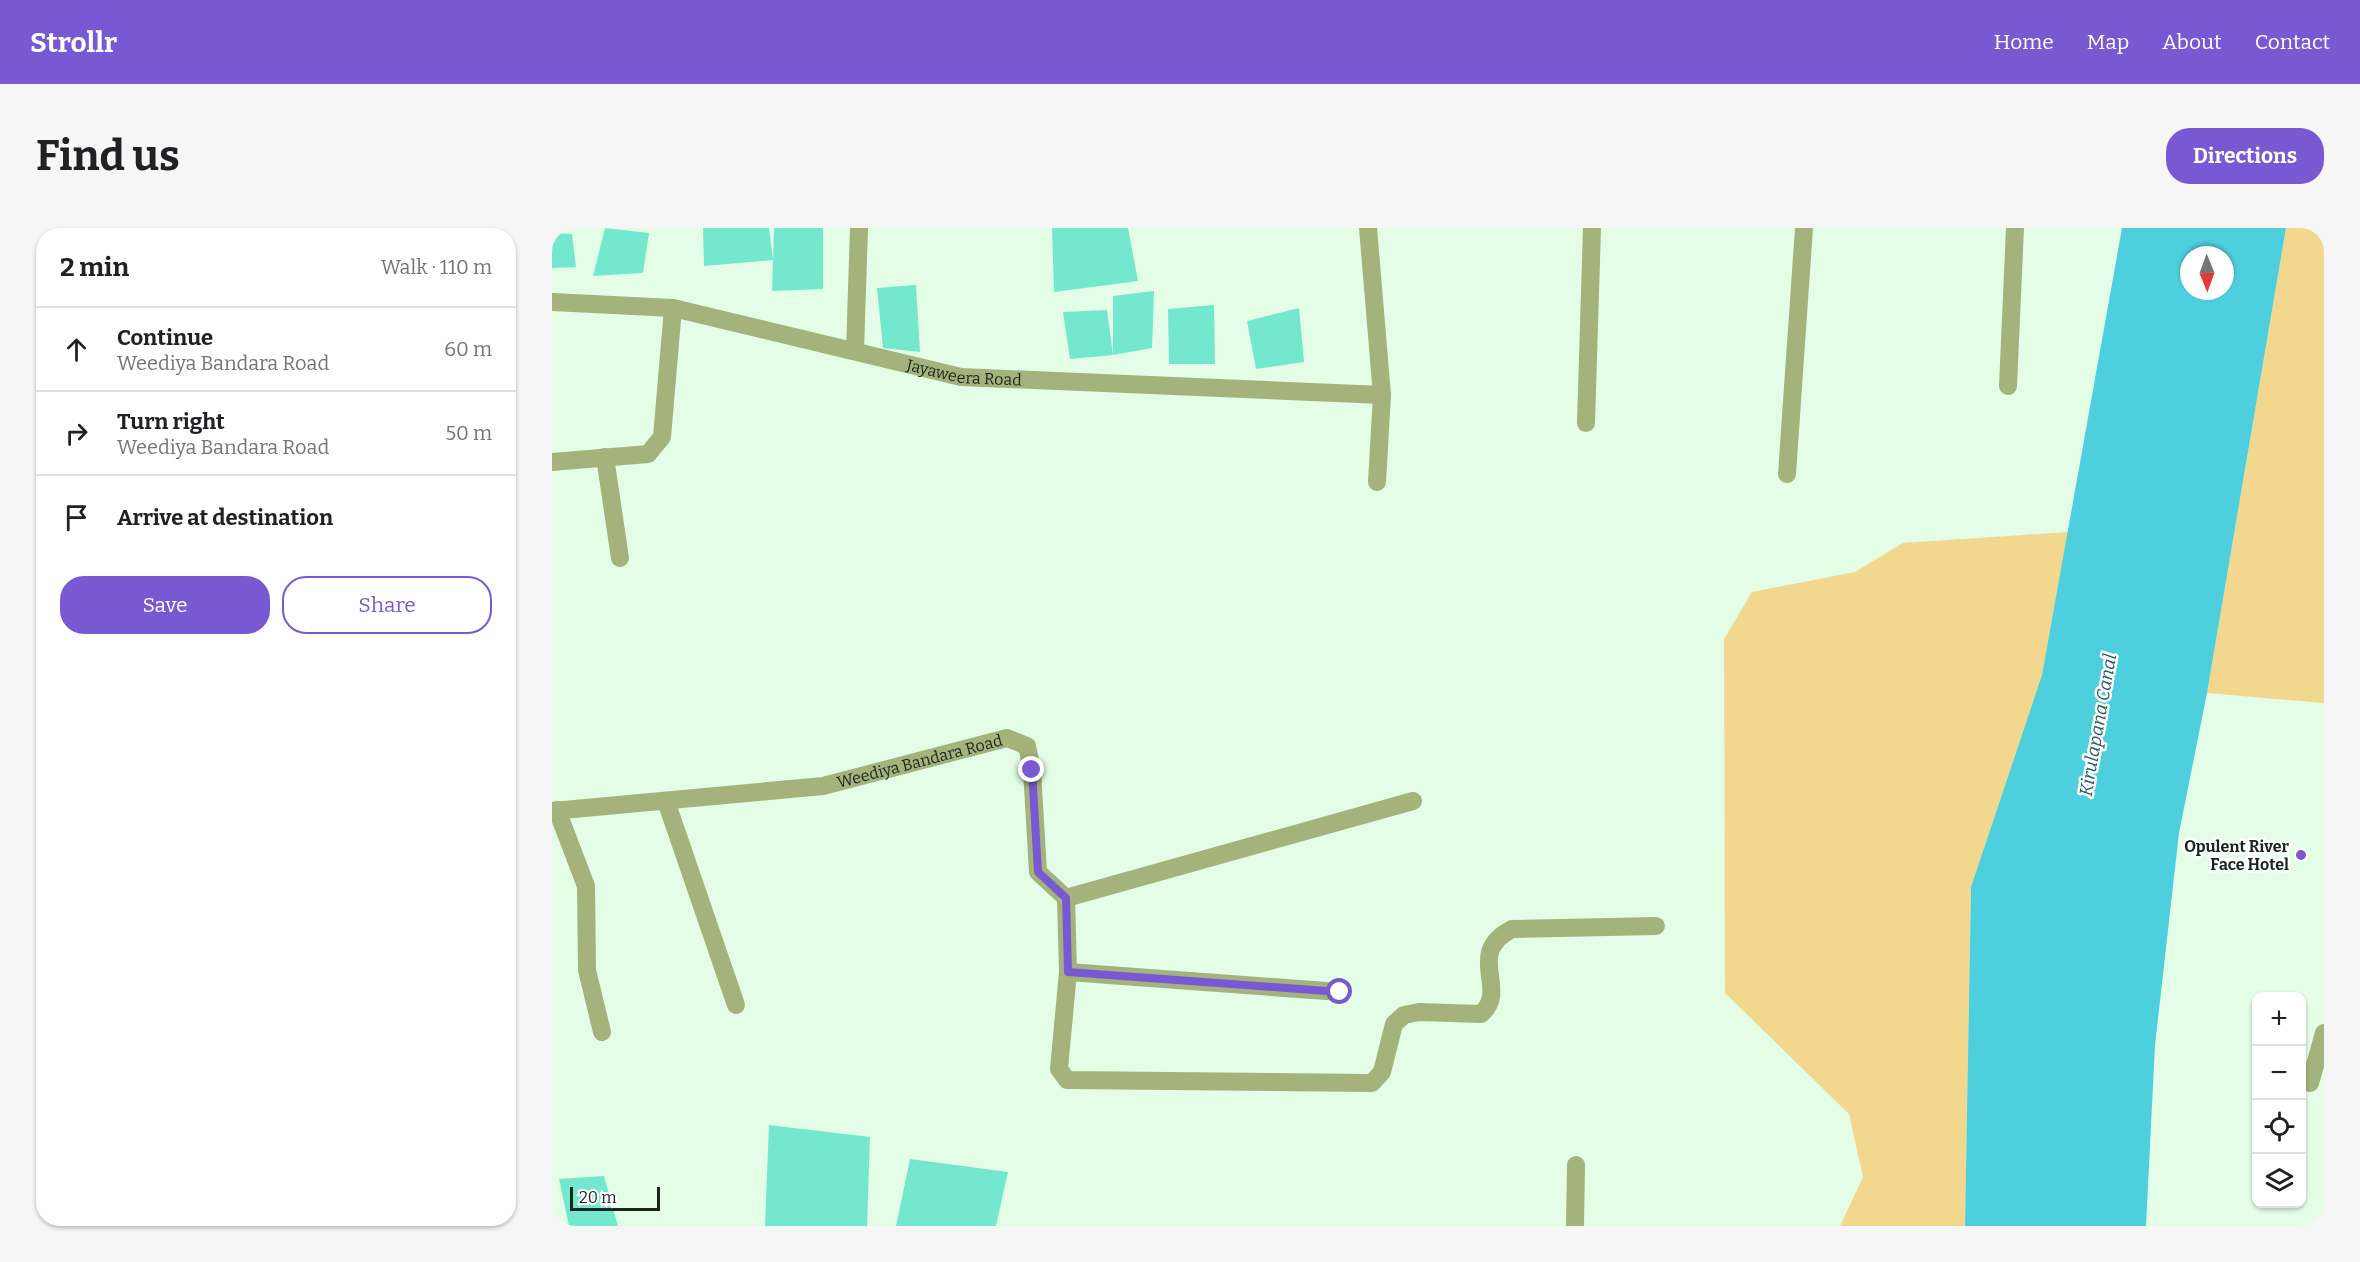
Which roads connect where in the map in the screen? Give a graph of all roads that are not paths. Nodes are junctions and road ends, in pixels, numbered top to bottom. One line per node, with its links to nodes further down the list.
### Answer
1 (859, 228): 8 (street)
2 (1368, 228): 10 (street)
3 (1592, 228): 11 (street)
4 (1804, 228): 14 (street)
5 (2015, 228): 9 (street)
6 (552, 302): 7 (street, Jayaweera Road)
7 (673, 308): 8 (street, Jayaweera Road); 12 (street)
8 (855, 351): 10 (street, Jayaweera Road)
9 (2008, 386)
10 (1382, 395): 15 (street)
11 (1586, 423)
12 (605, 457): 13 (street); 16 (street)
13 (552, 462)
14 (1787, 474)
15 (1377, 483)
16 (620, 558)
17 (666, 801): 19 (street, Weediya Bandara Road); 20 (street, Weediya Bandara Road); 24 (street)
18 (1413, 801): 20 (street)
19 (555, 810): 25 (street)
20 (1066, 898): 22 (street)
21 (1656, 926): 22 (street)
22 (1068, 972): 23 (street)
23 (1340, 992)
24 (736, 1005)
25 (602, 1032)
26 (2324, 1033): 27 (street)
27 (2310, 1083)
28 (1576, 1165): 29 (street)
29 (1575, 1226)

